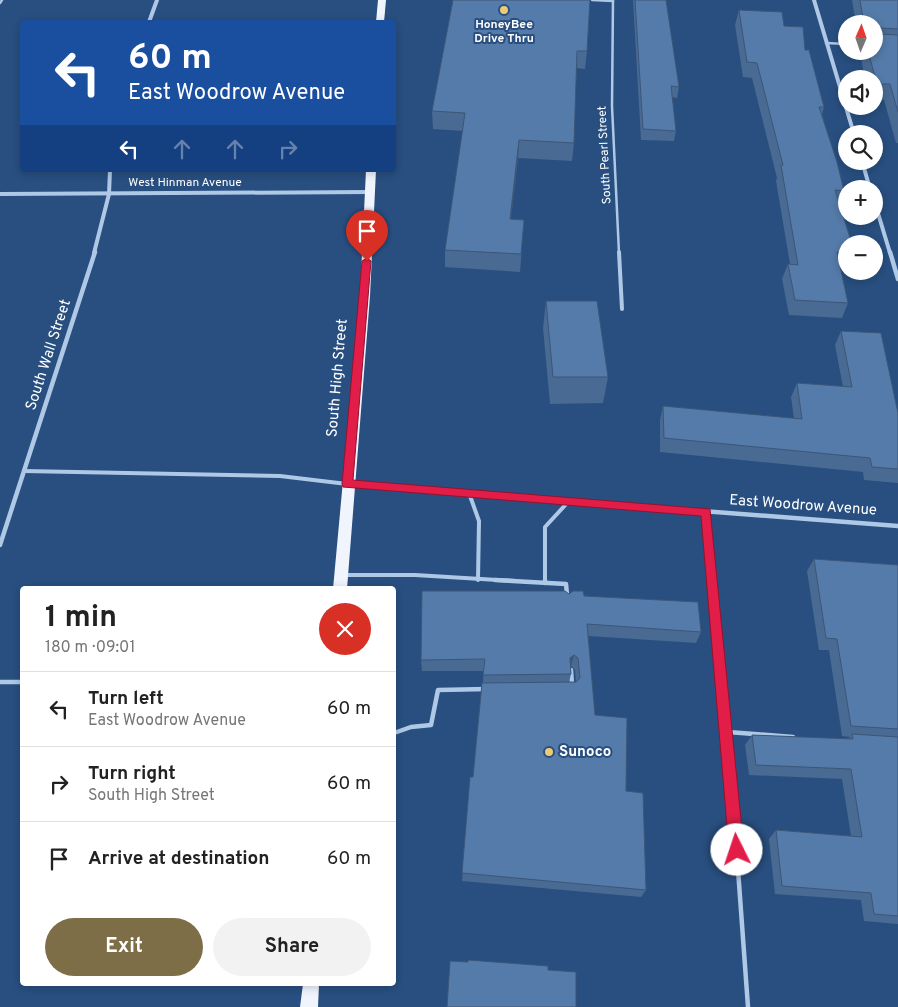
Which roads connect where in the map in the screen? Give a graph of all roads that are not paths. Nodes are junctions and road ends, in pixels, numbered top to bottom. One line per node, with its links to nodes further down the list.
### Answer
1 (2, 0): 7 (lane)
2 (157, 0): 8 (street)
3 (382, 0): 9 (main road)
4 (592, 0): 5 (lane)
5 (613, 0): 20 (lane, South Pearl Street)
6 (814, 0): 10 (street)
7 (0, 4)
8 (150, 20)
9 (380, 20)
10 (826, 43): 11 (lane); 12 (street)
11 (838, 44)
12 (851, 125)
13 (110, 172): 17 (street, South Wall Street)
14 (371, 172): 15 (main road, South High Street)
15 (370, 192): 17 (street, West Hinman Avenue); 22 (main road, South High Street)
16 (0, 194): 17 (street, West Hinman Avenue)
17 (108, 194): 21 (street, South Wall Street)
18 (882, 225): 19 (street)
19 (898, 279)
20 (622, 309)
21 (24, 471): 22 (lane); 27 (street, South Wall Street)
22 (347, 484): 23 (street, East Woodrow Avenue); 28 (main road, South High Street)
23 (469, 494): 24 (street, East Woodrow Avenue); 29 (lane)
24 (569, 501): 25 (street, East Woodrow Avenue); 30 (lane)
25 (706, 512): 26 (street, East Woodrow Avenue); 39 (lane)
26 (898, 526)
27 (0, 545)
28 (340, 575): 29 (lane); 31 (main road, South High Street)
29 (478, 580): 30 (lane)
30 (545, 583): 32 (lane)
31 (340, 586)
32 (567, 602)
33 (571, 670): 37 (lane)
34 (0, 682): 35 (lane)
35 (20, 682)
36 (496, 689): 38 (lane)
37 (563, 689)
38 (396, 732)
39 (728, 732): 40 (lane); 43 (lane)
40 (803, 738)
41 (311, 986): 42 (main road)
42 (309, 1007)
43 (748, 1007)

